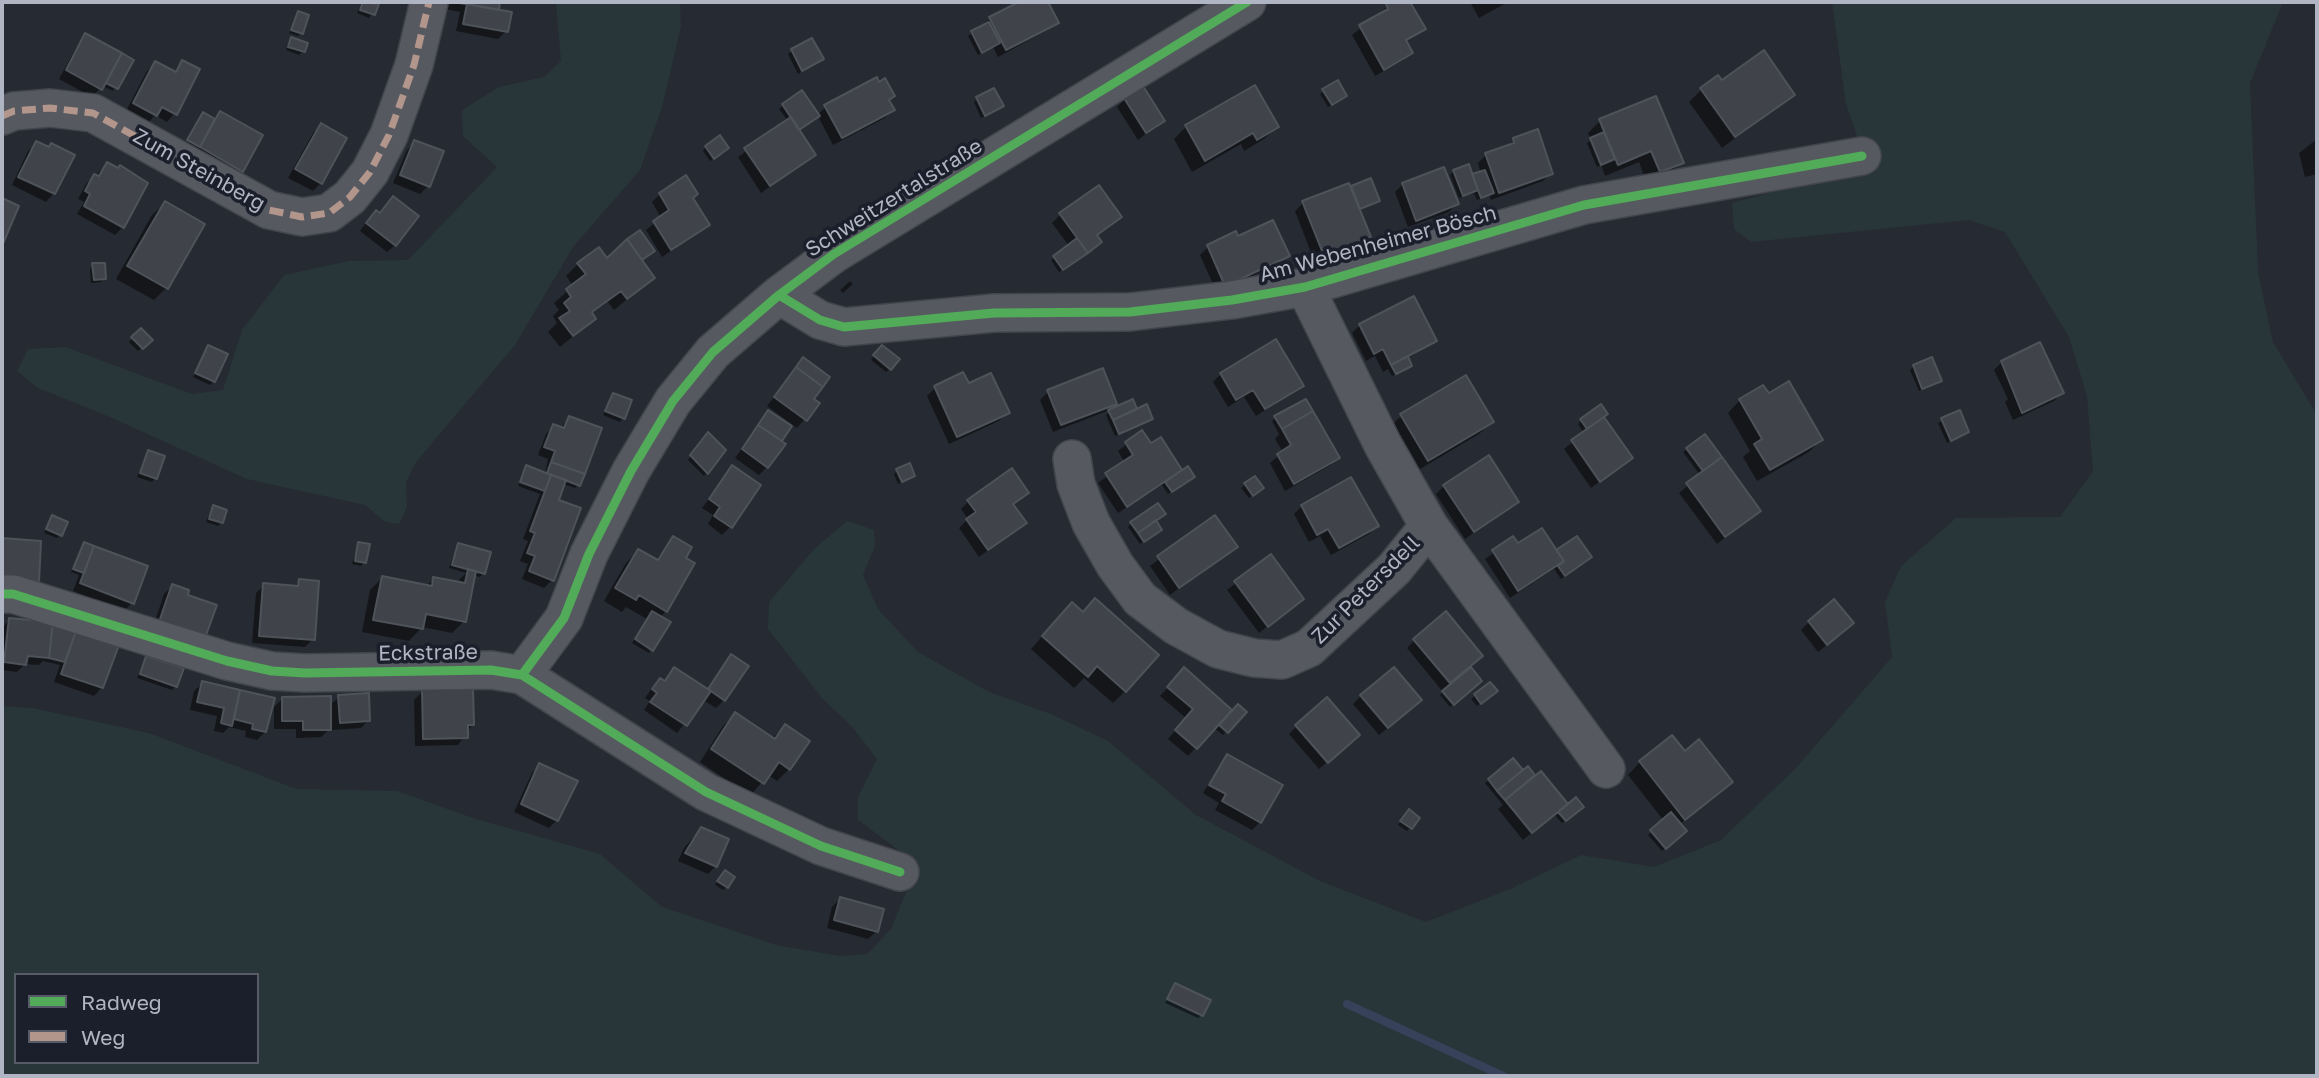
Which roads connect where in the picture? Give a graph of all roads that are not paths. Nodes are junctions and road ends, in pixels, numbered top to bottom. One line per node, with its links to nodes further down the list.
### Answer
1 (429, 2): 3 (street, Zum Steinberg)
2 (1247, 2): 6 (street, Schweitzertalstraße)
3 (2, 116)
4 (1862, 156): 5 (street, Am Webenheimer Bösch)
5 (1305, 287): 6 (street, Am Webenheimer Bösch); 8 (street, Zur Petersdell)
6 (779, 295): 10 (street, Schweitzertalstraße)
7 (1072, 459): 8 (street, Zur Petersdell)
8 (1429, 526): 11 (street, Zur Petersdell)
9 (2, 594): 10 (street, Eckstraße)
10 (522, 675): 12 (street, Eckstraße)
11 (1606, 769)
12 (900, 872)

